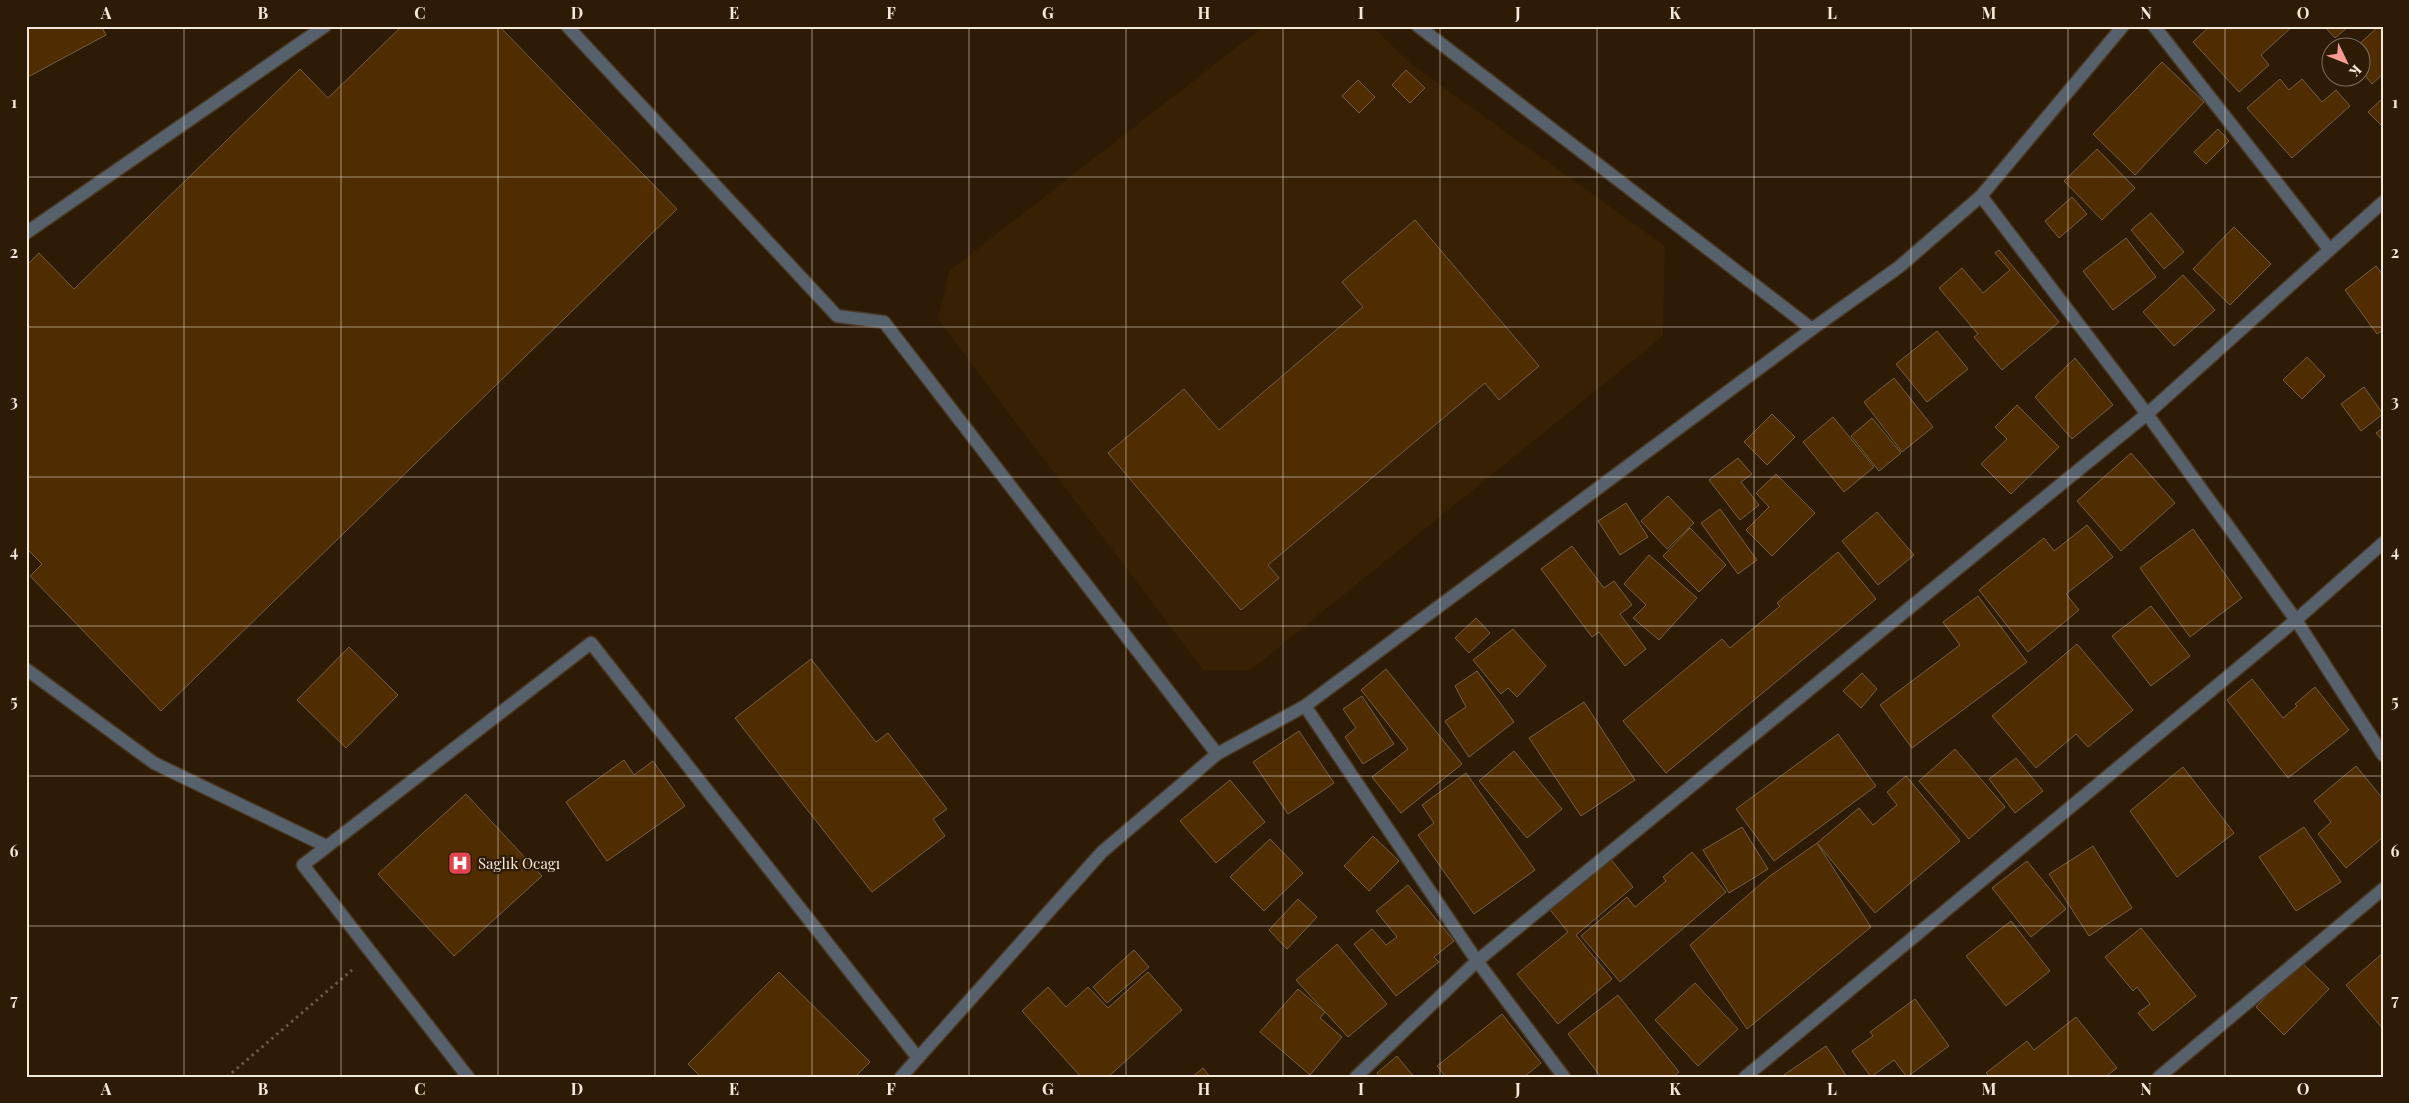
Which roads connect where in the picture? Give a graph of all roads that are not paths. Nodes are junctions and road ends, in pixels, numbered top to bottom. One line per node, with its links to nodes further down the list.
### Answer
1 (325, 26): 8 (street)
2 (567, 26): 16 (street)
3 (1418, 26): 10 (street)
4 (2123, 26): 6 (street)
5 (2154, 26): 9 (street)
6 (1981, 196): 10 (street); 11 (street)
7 (2383, 202): 9 (street)
8 (26, 233)
9 (2329, 249): 11 (street)
10 (1812, 329): 15 (street)
11 (2147, 414): 13 (street); 20 (street)
12 (2383, 543): 13 (street)
13 (2296, 620): 17 (street); 26 (street)
14 (26, 669): 18 (street)
15 (1305, 706): 16 (street); 20 (street)
16 (1218, 754): 21 (street)
17 (2383, 755)
18 (326, 846): 21 (street); 22 (street)
19 (2383, 890): 27 (street)
20 (1477, 962): 24 (street); 25 (street)
21 (918, 1058): 23 (street)
22 (468, 1077)
23 (901, 1077)
24 (1356, 1077)
25 (1564, 1077)
26 (1745, 1077)
27 (2159, 1077)

